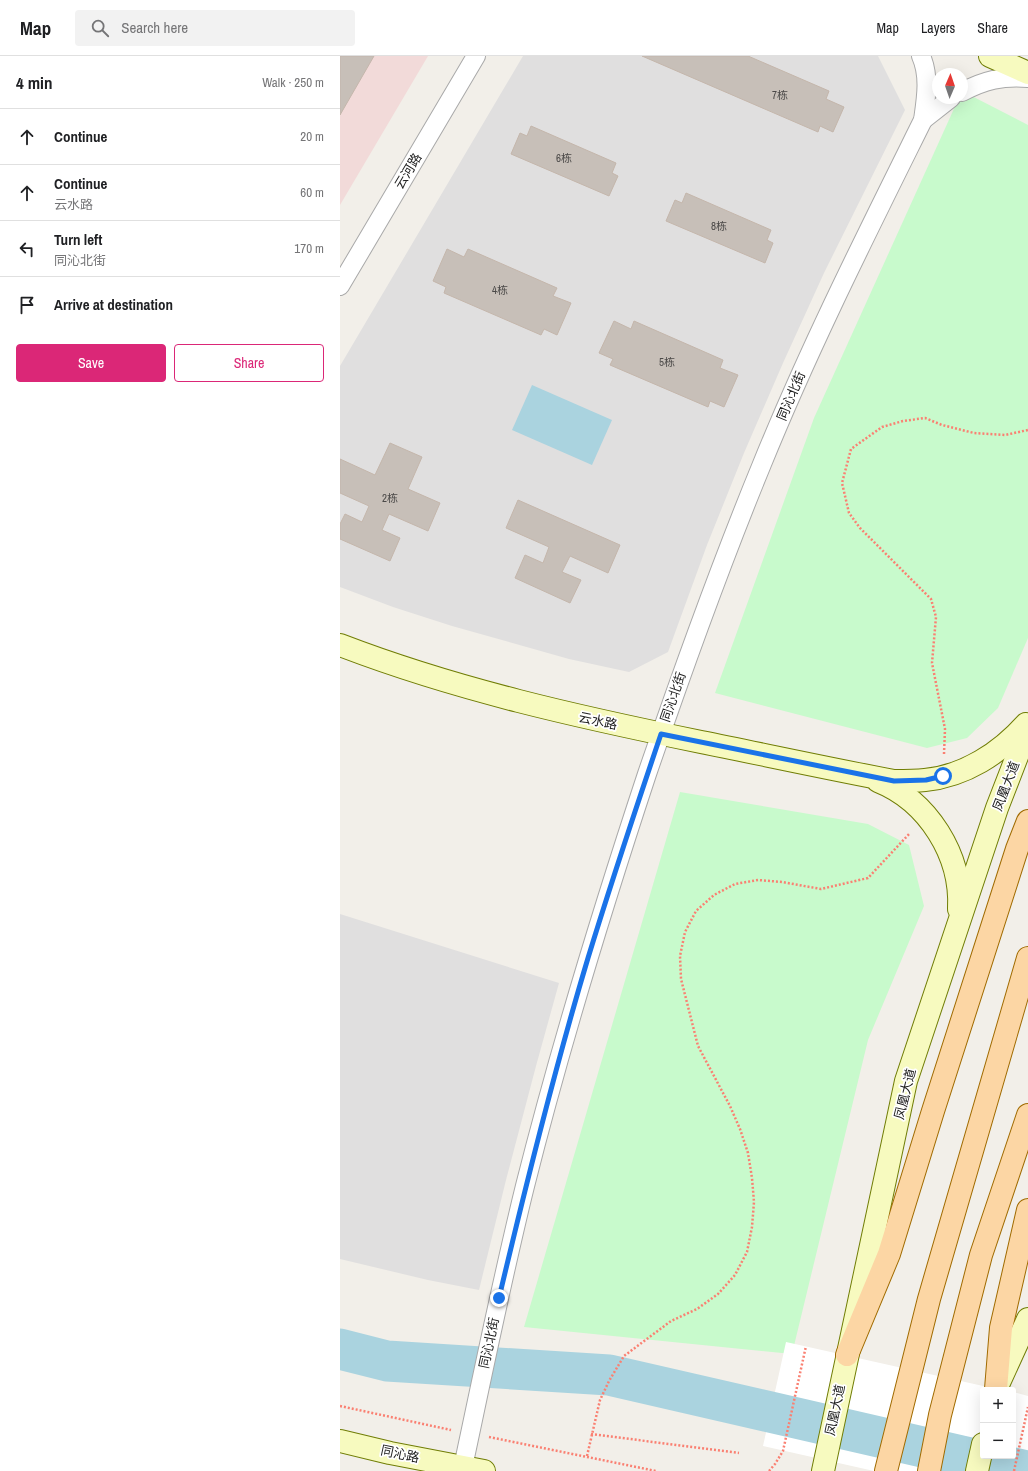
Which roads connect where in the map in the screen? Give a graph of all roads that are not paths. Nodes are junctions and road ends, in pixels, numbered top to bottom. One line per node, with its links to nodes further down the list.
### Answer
1 (476, 56): 9 (street, 云河路)
2 (921, 56): 8 (street, 同沁北街)
3 (990, 56): 4 (main road)
4 (1028, 73)
5 (1028, 78): 6 (street)
6 (968, 89)
7 (943, 104): 8 (street, 同沁北街)
8 (923, 120): 13 (street, 同沁北街)
9 (340, 286)
10 (340, 645): 13 (main road, 云水路)
11 (1028, 721): 14 (main road)
12 (1028, 728): 16 (main road, 凤凰大道)
13 (661, 734): 14 (main road, 云水路); 26 (street, 同沁北街)
14 (862, 775): 16 (main road)
15 (1028, 821): 21 (main road)
16 (958, 925): 21 (main road, 凤凰大道)
17 (1028, 958): 29 (main road)
18 (1028, 1116): 30 (main road)
19 (1028, 1210): 22 (main road)
20 (1028, 1319): 23 (main road)
21 (847, 1355): 27 (main road, 凤凰大道)
22 (996, 1387)
23 (997, 1387)
24 (340, 1441): 26 (main road, 同沁路)
25 (980, 1456): 31 (main road)
26 (463, 1467): 28 (main road, 同沁路)
27 (819, 1467)
28 (484, 1471)
29 (886, 1471)
30 (929, 1471)
31 (976, 1471)

